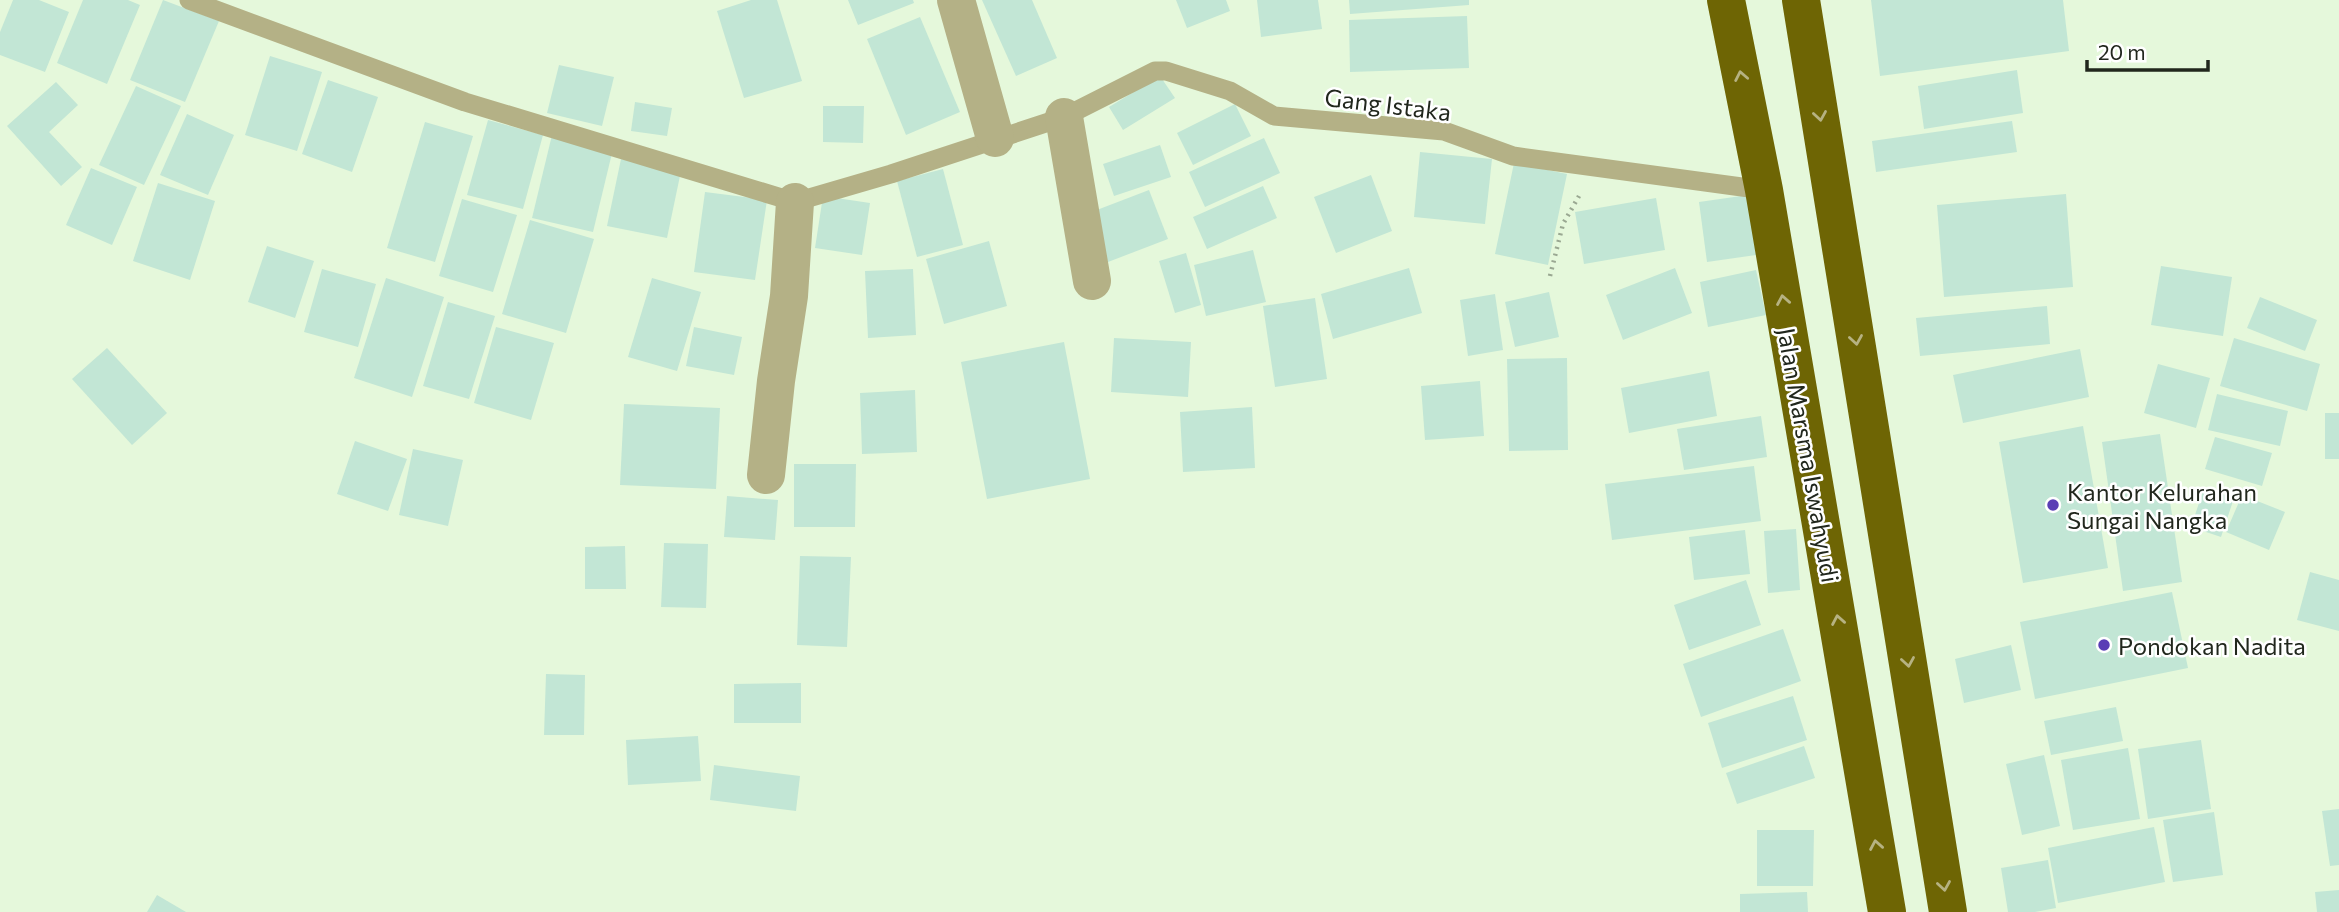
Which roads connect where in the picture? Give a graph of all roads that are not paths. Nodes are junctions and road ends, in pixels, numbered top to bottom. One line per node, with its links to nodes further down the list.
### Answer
1 (189, 0): 8 (lane)
2 (956, 0): 6 (street)
3 (1726, 0): 7 (highway, Jalan Marsma Iswahyudi, one-way to 3)
4 (1801, 0): 12 (highway, one-way to 12)
5 (1064, 117): 6 (lane, Gang Istaka); 7 (lane, Gang Istaka); 9 (street)
6 (995, 138): 8 (lane, Gang Istaka)
7 (1764, 190): 11 (highway, Jalan Marsma Iswahyudi, one-way to 7)
8 (795, 202): 10 (street)
9 (1092, 281)
10 (766, 475)
11 (1887, 912)
12 (1948, 912)

